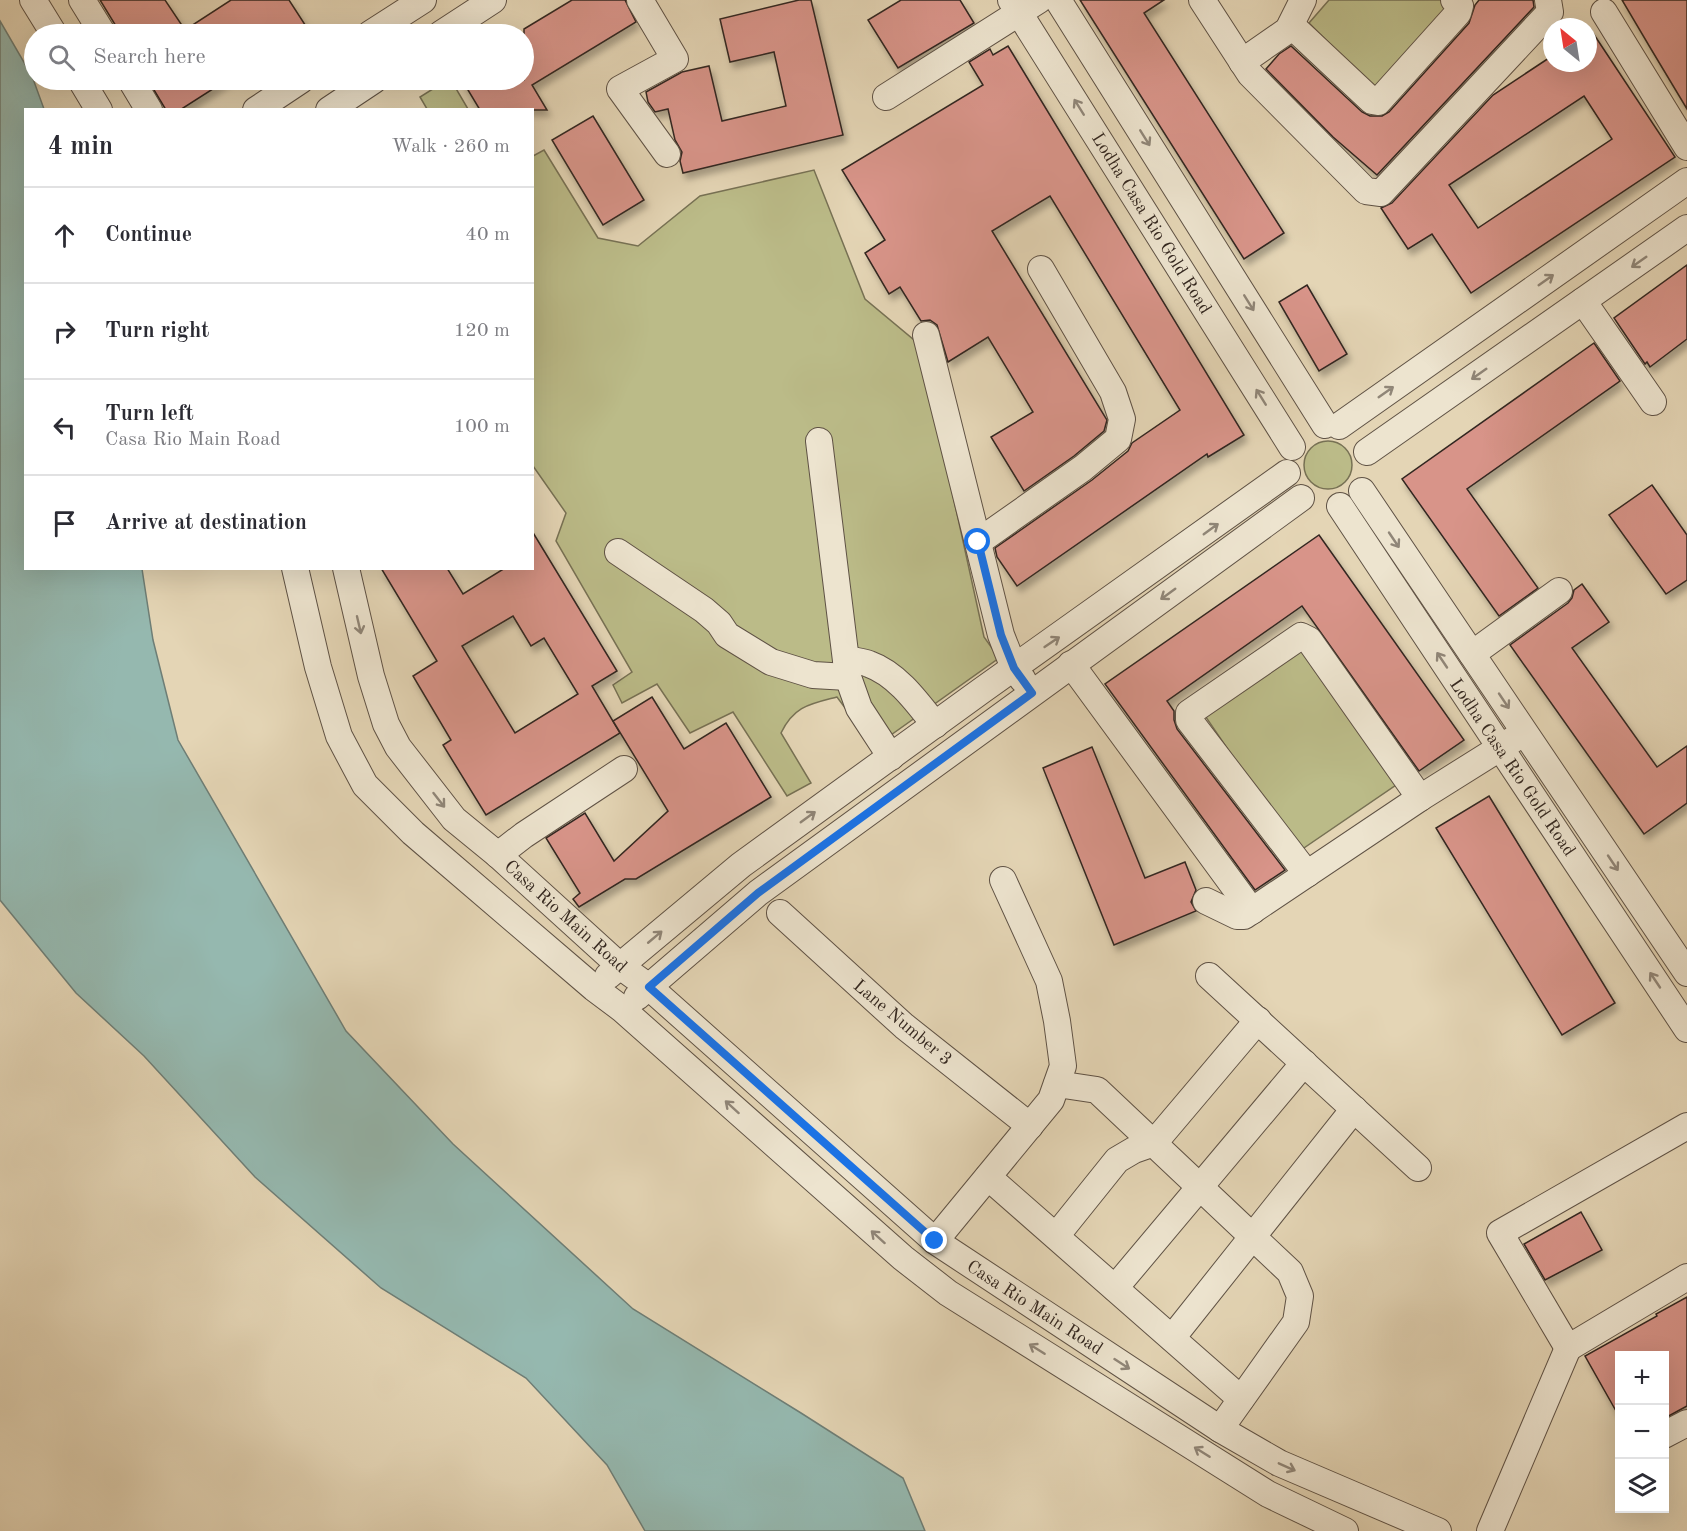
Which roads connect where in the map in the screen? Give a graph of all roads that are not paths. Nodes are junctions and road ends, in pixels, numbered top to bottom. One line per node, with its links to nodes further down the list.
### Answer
1 (33, 0): 13 (street)
2 (82, 0): 14 (street)
3 (423, 0): 15 (street)
4 (493, 0): 16 (street)
5 (640, 0): 29 (street)
6 (1058, 0): 36 (street, one-way to 36)
7 (1202, 0): 18 (street)
8 (1303, 0): 17 (street)
9 (1454, 0): 17 (street)
10 (1548, 0): 18 (street)
11 (1023, 4): 23 (street); 38 (street, Lodha Casa Rio Gold Road, one-way to 11)
12 (1604, 12): 28 (street)
13 (48, 24)
14 (97, 24)
15 (386, 24)
16 (456, 24)
17 (1291, 25): 18 (street)
18 (1242, 62)
19 (87, 90): 24 (street)
20 (136, 90): 25 (street)
21 (286, 90): 26 (street)
22 (359, 90): 27 (street)
23 (886, 97)
24 (98, 108)
25 (148, 108)
26 (258, 108)
27 (332, 108)
28 (1687, 147)
29 (667, 154)
30 (1687, 181): 36 (street, one-way to 30)
31 (1687, 228): 33 (street, one-way to 33)
32 (1041, 269): 44 (street)
33 (1583, 302): 35 (street); 39 (street, one-way to 39)
34 (926, 335): 44 (street)
35 (1653, 402)
36 (1332, 425): 38 (street); 39 (street)
37 (819, 441): 51 (street)
38 (1292, 447): 40 (street)
39 (1367, 452): 41 (street)
40 (1287, 473): 42 (street); 52 (street, one-way to 40)
41 (1362, 491): 43 (street); 49 (street, Lodha Casa Rio Gold Road, one-way to 49)
42 (1301, 498): 43 (street); 50 (street, one-way to 50)
43 (1340, 506): 58 (street, Lodha Casa Rio Gold Road, one-way to 43)
44 (978, 542): 52 (street)
45 (618, 552): 51 (street)
46 (295, 570): 74 (street, Casa Rio Main Road)
47 (346, 570): 63 (street, Casa Rio Main Road, one-way to 63)
48 (1559, 591): 49 (street)
49 (1472, 654): 57 (street, Lodha Casa Rio Gold Road, one-way to 57)
50 (1071, 664): 54 (street); 68 (street)
51 (847, 668): 56 (street); 59 (street)
52 (1014, 668): 53 (street); 54 (street)
53 (981, 692): 55 (street); 56 (street)
54 (1032, 693): 55 (street)
55 (999, 717): 64 (street)
56 (935, 725): 59 (street)
57 (1525, 732): 58 (street); 71 (street, Lodha Casa Rio Gold Road, one-way to 71)
58 (1500, 747): 61 (street); 77 (street, Lodha Casa Rio Gold Road, one-way to 58)
59 (891, 757): 62 (street, one-way to 59)
60 (624, 769): 63 (street)
61 (1420, 798): 65 (street); 65 (street)
62 (770, 844): 64 (street); 70 (street, one-way to 62)
63 (498, 855): 70 (street, Casa Rio Main Road)
64 (789, 870): 73 (street)
65 (1306, 874): 68 (street)
66 (1003, 879): 79 (street)
67 (1206, 901): 68 (street)
68 (1252, 911)
69 (780, 913): 81 (street, Lane Number 3)
70 (621, 966): 73 (street, Casa Rio Main Road); 74 (street)
71 (1687, 973)
72 (1209, 976): 76 (street)
73 (649, 987): 75 (street); 89 (street, Casa Rio Main Road)
74 (594, 988): 75 (street, Casa Rio Main Road)
75 (622, 1009): 98 (street, Casa Rio Main Road, one-way to 75)
76 (1258, 1020): 78 (street); 83 (street)
77 (1687, 1029)
78 (1304, 1063): 80 (street); 86 (street)
79 (1057, 1084): 81 (street); 83 (street)
80 (1354, 1109): 84 (street); 88 (street)
81 (1030, 1126): 85 (street)
82 (1687, 1126): 93 (street)
83 (1154, 1143): 86 (street); 87 (street)
84 (1418, 1168)
85 (988, 1177): 87 (street); 89 (street)
86 (1200, 1187): 88 (street); 91 (street)
87 (1056, 1236): 91 (street)
88 (1253, 1236): 92 (street); 94 (street)
89 (935, 1241): 96 (street, Casa Rio Main Road, one-way to 96)
90 (1687, 1277): 93 (street)
91 (1115, 1288): 92 (street)
92 (1172, 1338): 94 (street)
93 (1568, 1348): 100 (street)
94 (1241, 1399): 96 (street)
95 (1687, 1423): 97 (street)
96 (1220, 1429): 99 (street, Casa Rio Main Road, one-way to 99)
97 (1669, 1434)
98 (1345, 1531)
99 (1438, 1531)
100 (1490, 1531)

